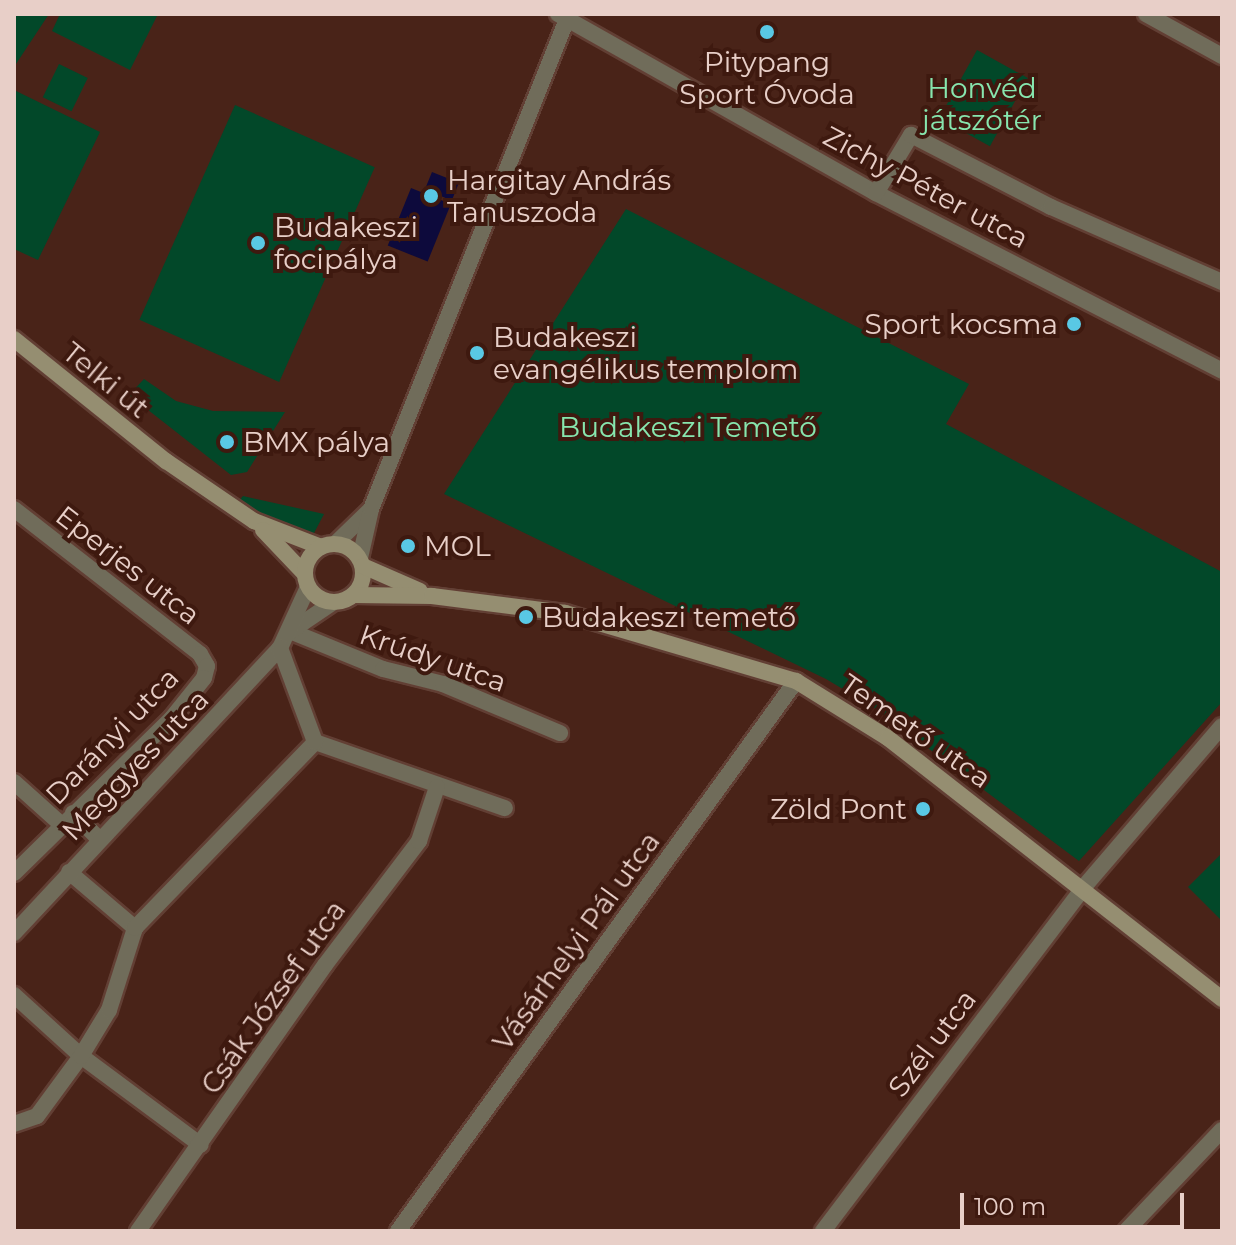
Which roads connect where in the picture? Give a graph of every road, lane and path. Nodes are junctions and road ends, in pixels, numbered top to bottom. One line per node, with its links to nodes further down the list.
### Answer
1 (1146, 14): 3 (street)
2 (565, 16): 4 (street, Zichy Péter utca); 9 (street)
3 (1222, 56)
4 (876, 193): 5 (street); 7 (street, Zichy Péter utca)
5 (1222, 282)
6 (14, 339): 10 (main road, Telki út)
7 (1222, 371)
8 (14, 509): 19 (street, Eperjes utca)
9 (371, 509): 11 (street); 12 (street)
10 (254, 521): 11 (main road); 13 (main road)
11 (328, 545): 12 (main road); 13 (main road)
12 (362, 562): 14 (main road); 15 (main road, Temető utca)
13 (306, 580): 16 (main road); 17 (street, Meggyes utca)
14 (354, 595): 15 (main road, Temető utca); 16 (main road)
15 (432, 596): 20 (main road, Temető utca)
16 (332, 603): 17 (street, Meggyes utca)
17 (290, 631): 18 (street, Meggyes utca); 22 (street, Krúdy utca)
18 (280, 648): 23 (street); 28 (street, Meggyes utca)
19 (207, 666): 27 (street, Darányi utca)
20 (796, 681): 31 (main road, Temető utca); 41 (street, Vásárhelyi Pál utca)
21 (1222, 726): 31 (street, Szél utca)
22 (560, 733)
23 (315, 742): 25 (street); 32 (street)
24 (14, 782): 27 (street)
25 (437, 787): 26 (street); 39 (street, Csák József utca)
26 (505, 808)
27 (68, 819): 28 (street); 30 (street, Darányi utca)
28 (98, 838): 29 (street, Meggyes utca)
29 (69, 872): 32 (street); 33 (street, Meggyes utca)
30 (14, 873)
31 (1083, 888): 35 (main road, Temető utca); 42 (street, Szél utca)
32 (135, 928): 36 (street)
33 (14, 933)
34 (14, 995): 36 (street)
35 (1222, 999)
36 (81, 1056): 37 (street); 39 (street)
37 (14, 1124)
38 (1222, 1130): 43 (street)
39 (201, 1145): 40 (street, Csák József utca)
40 (138, 1231)
41 (398, 1231)
42 (823, 1231)
43 (1126, 1231)

